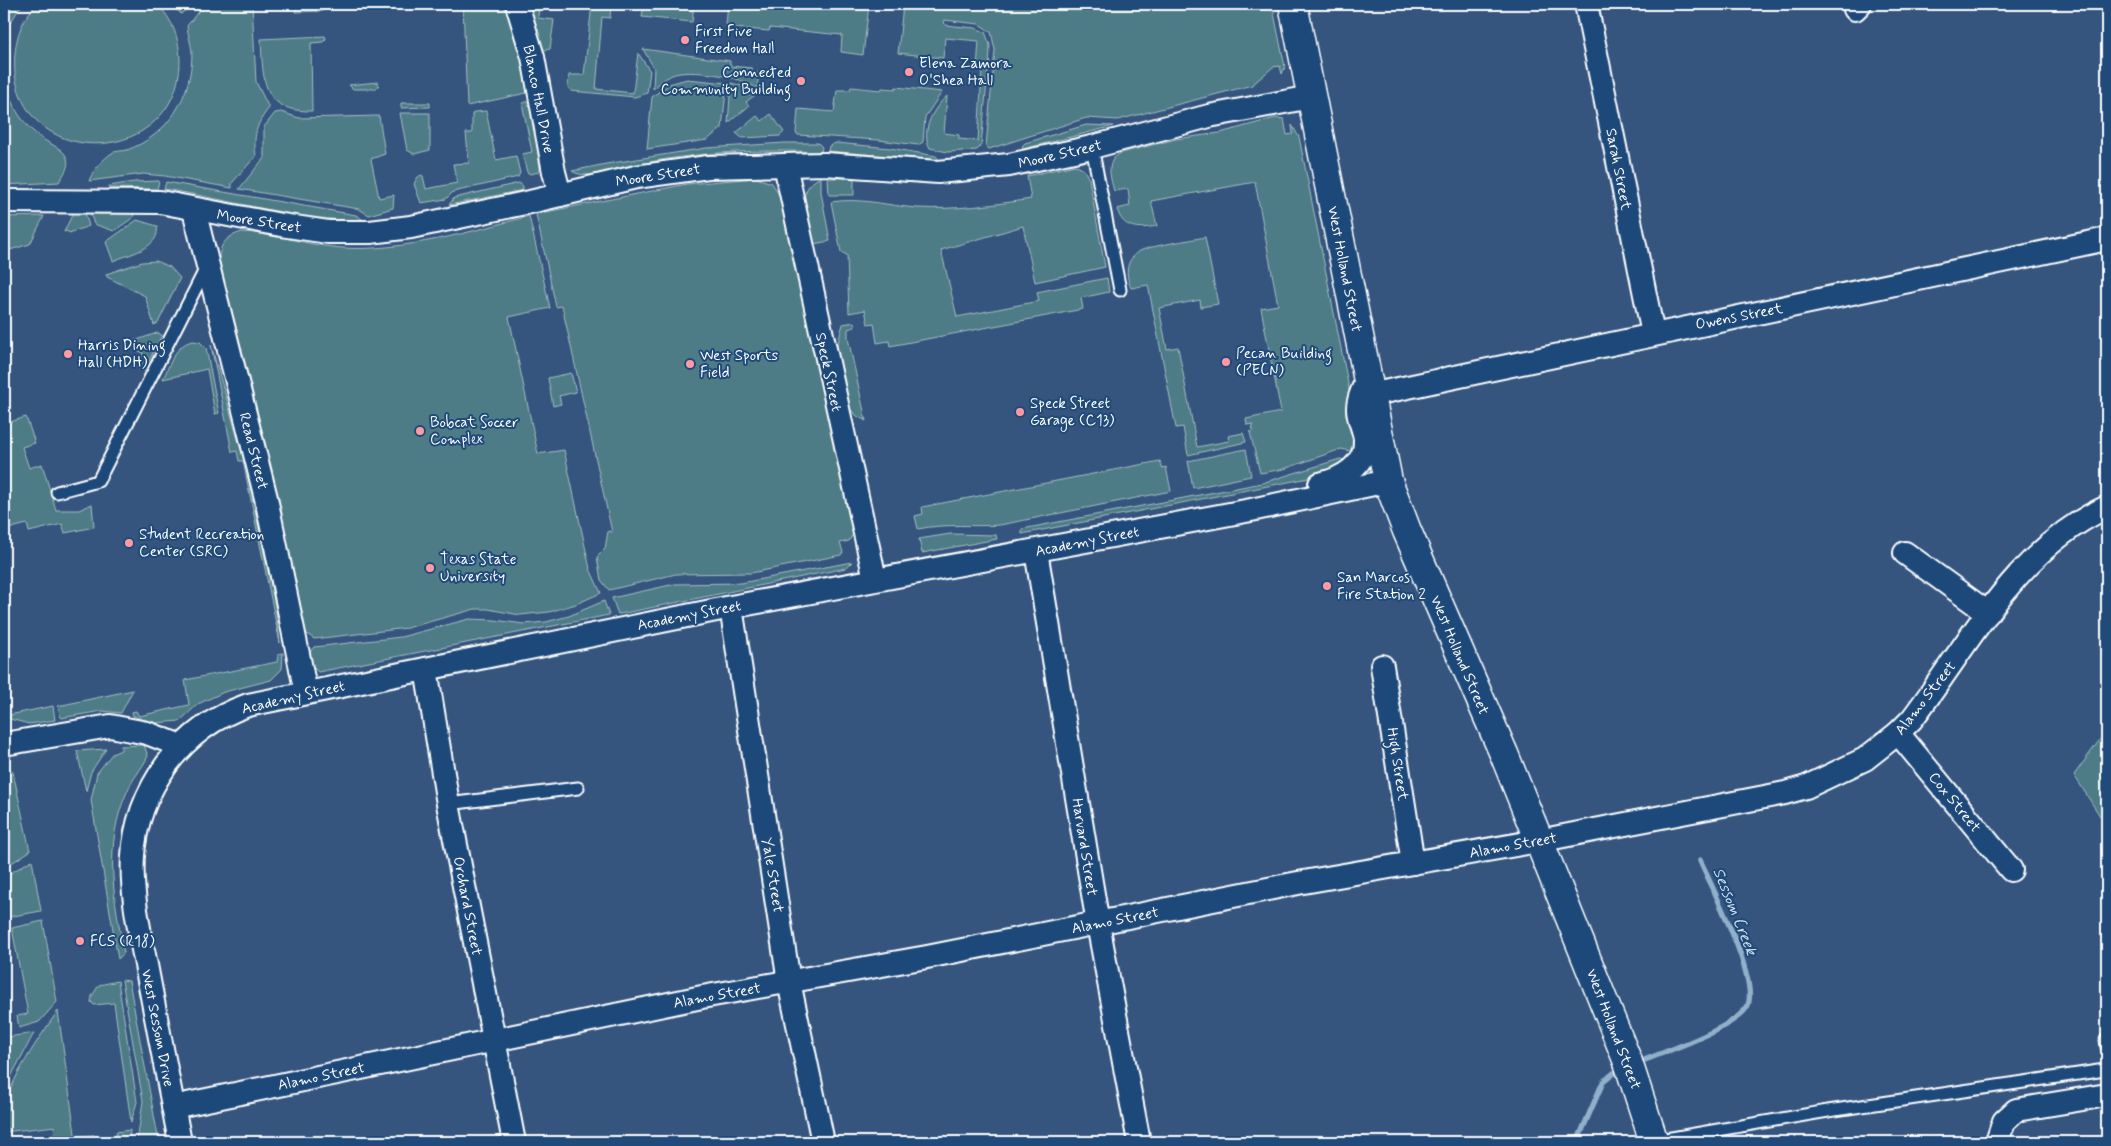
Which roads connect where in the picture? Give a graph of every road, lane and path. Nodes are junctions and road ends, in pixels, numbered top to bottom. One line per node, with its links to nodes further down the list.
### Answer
1 (517, 4): 7 (street, Blanco Hall Drive)
2 (1293, 4): 4 (street, West Holland Street)
3 (1586, 4): 13 (street, Sarah Street)
4 (1311, 97): 5 (street, Moore Street); 14 (street, West Holland Street)
5 (1092, 147): 6 (street, Moore Street); 12 (lane)
6 (785, 165): 7 (street, Moore Street); 21 (street, Speck Street)
7 (560, 195): 9 (street, Moore Street)
8 (4, 201): 9 (street, Moore Street)
9 (194, 210): 11 (street, Read Street)
10 (2107, 240): 13 (street, Owens Street)
11 (208, 264): 16 (lane); 26 (street, Read Street)
12 (1120, 290)
13 (1653, 334): 14 (street, Owens Street)
14 (1369, 387): 15 (street, West Holland Street); 17 (street)
15 (1388, 481): 17 (street, Academy Street); 32 (street, West Holland Street)
16 (57, 492)
17 (1306, 498): 19 (street, Academy Street)
18 (2107, 507): 23 (street, Alamo Street)
19 (1036, 551): 21 (street, Academy Street); 35 (street, Harvard Street)
20 (1905, 553): 23 (street)
21 (874, 580): 22 (street, Academy Street)
22 (731, 607): 25 (street, Academy Street); 36 (street, Yale Street)
23 (1988, 613): 27 (street, Alamo Street)
24 (1382, 666): 33 (street, High Street)
25 (426, 669): 26 (street, Academy Street); 31 (street, Orchard Street)
26 (306, 693): 29 (street, Academy Street)
27 (1898, 733): 32 (street, Alamo Street); 34 (street, Cox Street)
28 (4, 744): 29 (street)
29 (181, 746): 40 (street, West Sessom Drive)
30 (578, 788): 31 (lane)
31 (448, 804): 37 (street, Orchard Street)
32 (1538, 841): 33 (street, Alamo Street); 45 (street, West Holland Street)
33 (1413, 863): 35 (street, Alamo Street)
34 (2011, 870)
35 (1098, 924): 36 (street, Alamo Street); 44 (street, Harvard Street)
36 (789, 982): 37 (street, Alamo Street); 43 (street, Yale Street)
37 (493, 1041): 40 (street, Alamo Street); 42 (street, Orchard Street)
38 (2107, 1066): 45 (lane)
39 (2107, 1095): 46 (street)
40 (173, 1107): 41 (street, West Sessom Drive)
41 (180, 1142)
42 (514, 1142)
43 (823, 1142)
44 (1139, 1142)
45 (1654, 1142)
46 (1997, 1142)

